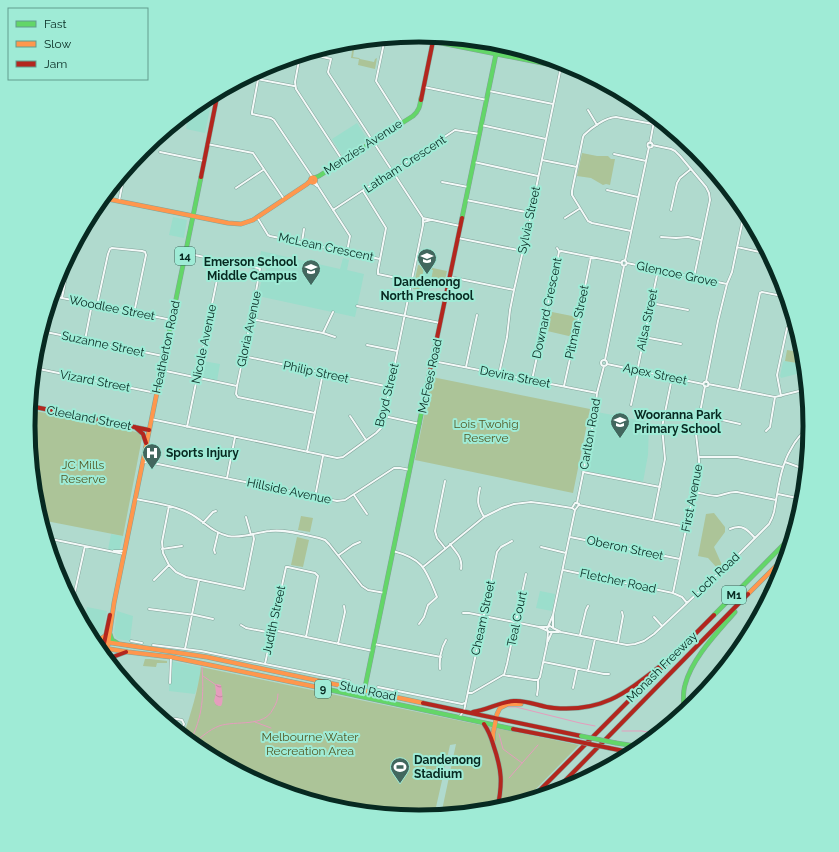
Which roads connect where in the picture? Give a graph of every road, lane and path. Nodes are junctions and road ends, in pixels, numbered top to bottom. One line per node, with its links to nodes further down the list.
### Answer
1 (433, 42): 15 (main road, Menzies Avenue)
2 (438, 42): 4 (main road)
3 (383, 43): 22 (street)
4 (456, 46): 6 (main road)
5 (505, 51): 8 (street)
6 (496, 54): 8 (main road); 16 (main road, McFees Road)
7 (317, 56): 28 (street)
8 (504, 56): 10 (main road)
9 (299, 61): 14 (street)
10 (545, 63)
11 (559, 68): 19 (street, Sylvia Street)
12 (255, 78): 13 (street)
13 (258, 79): 14 (street); 45 (street)
14 (295, 86): 38 (street)
15 (424, 87): 18 (street); 22 (main road, Menzies Avenue)
16 (489, 91): 18 (main road, McFees Road); 19 (street)
17 (216, 100): 30 (main road, Heatherton Road / 14)
18 (487, 100): 24 (main road, McFees Road)
19 (553, 104): 27 (street, Sylvia Street)
20 (588, 110): 25 (street)
21 (654, 121): 23 (street)
22 (402, 122): 28 (main road, Menzies Avenue)
23 (653, 124): 25 (street); 29 (street)
24 (481, 125): 26 (main road, McFees Road); 27 (street)
25 (597, 125): 40 (street)
26 (480, 134): 39 (main road, McFees Road); 43 (street, Latham Crescent)
27 (546, 139): 35 (street, Sylvia Street)
28 (372, 141): 38 (main road, Menzies Avenue); 43 (street)
29 (650, 142): 31 (street); 32 (street)
30 (207, 144): 37 (main road, Heatherton Road / 14); 41 (street)
31 (652, 145): 32 (street); 42 (street)
32 (649, 147): 36 (street)
33 (160, 152): 37 (street)
34 (614, 154): 36 (street)
35 (542, 160): 40 (street); 44 (street, Sylvia Street)
36 (646, 160): 52 (street)
37 (204, 161): 61 (main road, Heatherton Road / 14)
38 (343, 161): 45 (main road, Menzies Avenue)
39 (474, 162): 44 (street); 49 (main road, McFees Road)
40 (577, 167): 57 (street)
41 (264, 169): 48 (street); 54 (street)
42 (691, 169): 59 (street); 73 (street)
43 (392, 172): 51 (street, Latham Crescent); 63 (street)
44 (538, 176): 60 (street, Sylvia Street)
45 (312, 180): 54 (main road, Menzies Avenue); 58 (street)
46 (123, 181): 56 (street)
47 (442, 182): 49 (street)
48 (236, 188)
49 (468, 188): 55 (main road, McFees Road)
50 (607, 190): 52 (street)
51 (363, 191): 58 (street, Latham Crescent); 83 (street)
52 (638, 197): 70 (street)
53 (109, 199): 56 (main road, Menzies Avenue)
54 (284, 200): 62 (main road, Menzies Avenue)
55 (466, 200): 60 (street); 68 (main road, McFees Road)
56 (119, 201): 61 (main road, Menzies Avenue)
57 (580, 208): 64 (street); 70 (street)
58 (333, 210): 80 (street)
59 (671, 210)
60 (531, 213): 77 (street, Sylvia Street)
61 (193, 216): 62 (main road, Menzies Avenue); 79 (main road, Heatherton Road / 14)
62 (255, 218): 74 (street, McLean Crescent)
63 (423, 218): 66 (street); 67 (street, Boyd Street)
64 (565, 218)
65 (743, 219): 75 (street)
66 (433, 220): 67 (street); 68 (street)
67 (423, 222): 92 (street, Boyd Street)
68 (461, 226): 72 (main road, McFees Road)
69 (304, 229): 74 (street)
70 (631, 231): 85 (street)
71 (662, 237): 73 (street)
72 (458, 238): 77 (street); 90 (main road, McFees Road)
73 (701, 240): 91 (street)
74 (302, 242): 80 (street, McLean Crescent)
75 (738, 247): 81 (street); 93 (street)
76 (557, 248): 78 (street)
77 (523, 251): 94 (street, Sylvia Street)
78 (559, 251): 82 (street, Downard Crescent); 133 (street, Downard Crescent)
79 (185, 252): 84 (street); 108 (main road, Heatherton Road / 14)
80 (347, 252): 83 (street, McLean Crescent)
81 (762, 252)
82 (591, 257): 86 (street, Downard Crescent); 137 (street, Pitman Street)
83 (380, 258): 92 (street)
84 (221, 260): 107 (street, Gloria Avenue); 131 (street, Nicole Avenue)
85 (626, 262): 86 (street); 87 (street); 88 (street, Glencoe Grove)
86 (622, 263): 87 (street)
87 (624, 266): 121 (street)
88 (658, 270): 91 (street, Glencoe Grove); 98 (street, Ailsa Street)
89 (67, 273): 97 (street)
90 (450, 277): 94 (street); 109 (main road, McFees Road)
91 (694, 277): 93 (street, Glencoe Grove)
92 (412, 281): 106 (street, Boyd Street)
93 (727, 284): 134 (street)
94 (514, 290): 130 (street, Sylvia Street)
95 (782, 296): 139 (street)
96 (57, 297): 97 (street, Woodlee Street)
97 (62, 298): 99 (street, Woodlee Street)
98 (651, 303): 102 (street); 114 (street, Ailsa Street)
99 (92, 304): 100 (street, Woodlee Street); 115 (street)
100 (98, 305): 104 (street, Woodlee Street); 104 (street)
101 (357, 306): 106 (street)
102 (688, 310)
103 (333, 312): 112 (street)
104 (134, 313): 108 (street, Woodlee Street)
105 (477, 315): 125 (street)
106 (405, 316): 109 (street); 118 (street, Boyd Street)
107 (251, 319): 112 (street); 120 (street, Gloria Avenue)
108 (172, 320): 119 (main road, Heatherton Road / 14)
109 (440, 323): 122 (main road, McFees Road)
110 (787, 328): 143 (street)
111 (47, 332): 115 (street, Suzanne Street)
112 (323, 333): 113 (street)
113 (335, 337)
114 (644, 337): 116 (street); 128 (street, Ailsa Street)
115 (85, 340): 119 (street, Suzanne Street)
116 (681, 344)
117 (367, 345): 118 (street)
118 (397, 352): 138 (street, Boyd Street)
119 (164, 356): 127 (main road, Heatherton Road / 14)
120 (243, 356): 129 (street, Philip Street); 136 (street, Gloria Avenue)
121 (605, 360): 123 (street); 124 (street)
122 (433, 361): 125 (street, Devira Street); 152 (main road, McFees Road)
123 (607, 364): 124 (street); 128 (street, Apex Street)
124 (604, 366): 142 (street, Carlton Road)
125 (466, 367): 130 (street, Devira Street)
126 (39, 369): 141 (street, Vizard Street)
127 (161, 370): 131 (street); 141 (main road, Heatherton Road / 14)
128 (638, 370): 132 (street, Apex Street); 145 (street, Ailsa Street)
129 (323, 373): 138 (street, Philip Street); 147 (street)
130 (499, 374): 133 (street, Devira Street)
131 (197, 378): 136 (street); 155 (street, Nicole Avenue)
132 (672, 378): 135 (street, Apex Street); 173 (street)
133 (532, 380): 137 (street, Devira Street)
134 (707, 383): 135 (street); 139 (street)
135 (704, 385): 148 (street, First Avenue)
136 (237, 386): 147 (street)
137 (564, 386): 142 (street, Devira Street)
138 (390, 387): 150 (street, Boyd Street)
139 (739, 390): 144 (street)
140 (802, 390): 143 (street)
141 (157, 393): 151 (main road, Heatherton Road / 14)
142 (597, 393): 170 (street, Carlton Road)
143 (781, 396): 144 (street)
144 (775, 397): 157 (street)
145 (631, 405)
146 (36, 407): 154 (main road, Cleeland Street)
147 (315, 413): 162 (street)
148 (699, 415): 153 (street); 164 (street, First Avenue)
149 (350, 416): 160 (street)
150 (384, 416): 152 (street); 160 (street, Boyd Street)
151 (151, 419): 155 (street, Boyd Street); 156 (main road, Heatherton Road / 14)
152 (420, 424): 169 (main road, McFees Road)
153 (740, 424)
154 (135, 427): 156 (main road, Cleeland Street); 161 (main road)
155 (187, 427): 159 (street, Boyd Street)
156 (149, 430): 161 (main road, Heatherton Road / 14)
157 (766, 431)
158 (804, 433): 166 (street, Loch Road)
159 (235, 437): 162 (street, Boyd Street); 171 (street)
160 (366, 440): 163 (street, Boyd Street)
161 (146, 444): 165 (main road, Heatherton Road / 14)
162 (307, 452): 163 (street, Boyd Street)
163 (323, 456): 178 (street)
164 (699, 457): 167 (street); 175 (street, First Avenue)
165 (143, 461): 171 (street, Hillside Avenue); 180 (main road, Heatherton Road / 14)
166 (785, 462): 167 (street, Loch Road); 168 (street)
167 (783, 467): 176 (street, Loch Road)
168 (802, 468)
169 (410, 470): 177 (street, Hillside Avenue); 208 (main road, McFees Road)
170 (583, 472): 173 (street); 182 (street, Carlton Road)
171 (227, 478): 178 (street, Hillside Avenue)
172 (445, 481): 206 (street)
173 (660, 487): 190 (street)
174 (480, 488): 189 (street)
175 (694, 492): 181 (street); 192 (street, First Avenue)
176 (778, 494): 179 (street); 181 (street, Loch Road)
177 (354, 495): 178 (street, Hillside Avenue); 187 (street)
178 (315, 497)
179 (796, 498)
180 (135, 499): 184 (street); 210 (main road, Heatherton Road / 14)
181 (776, 500): 197 (street, Loch Road)
182 (577, 503): 183 (street); 185 (street)
183 (579, 505): 185 (street); 190 (street)
184 (169, 506): 191 (street); 207 (street)
185 (573, 509): 189 (street); 196 (street)
186 (216, 511): 191 (street)
187 (367, 514)
188 (246, 517): 195 (street)
189 (484, 517): 202 (street)
190 (653, 520): 192 (street)
191 (203, 523): 194 (street)
192 (686, 527): 213 (street, First Avenue)
193 (730, 529): 197 (street)
194 (218, 533): 195 (street); 211 (street)
195 (252, 535): 212 (street); 223 (street)
196 (570, 537): 209 (street); 213 (street, Oberon Street)
197 (755, 538): 228 (street, Loch Road)
198 (52, 540): 203 (street)
199 (512, 541): 235 (street, Cheam Street)
200 (360, 542): 212 (street)
201 (786, 543): 273 (main road, Monash Freeway / M1)
202 (450, 544): 206 (street); 219 (street)
203 (85, 546): 210 (street); 224 (street)
204 (182, 546): 207 (street)
205 (541, 547): 209 (street)
206 (445, 548): 218 (street)
207 (162, 549): 214 (street)
208 (393, 551): 218 (street); 226 (main road, McFees Road)
209 (566, 552): 220 (street)
210 (124, 553): 250 (main road, Heatherton Road / 14)
211 (215, 553)
212 (339, 556): 226 (street)
213 (680, 559): 227 (street, First Avenue)
214 (169, 565): 222 (street); 223 (street)
215 (284, 565): 217 (street)
216 (778, 565): 225 (main road, Monash Freeway / M1)
217 (286, 567): 246 (street, Judith Street); 253 (street)
218 (423, 567): 241 (street)
219 (461, 569)
220 (562, 570): 227 (street, Fletcher Road); 236 (street)
221 (526, 574): 239 (street, Teal Court)
222 (154, 580)
223 (199, 580): 234 (street)
224 (75, 591)
225 (751, 592): 296 (main road); 308 (main road, Monash Freeway / M1)
226 (385, 593): 264 (main road, McFees Road)
227 (673, 593): 228 (street)
228 (687, 603): 242 (street, Loch Road)
229 (344, 606): 263 (street)
230 (588, 606): 252 (street)
231 (149, 609): 234 (street)
232 (622, 612): 261 (street)
233 (463, 613): 235 (street)
234 (192, 615): 238 (street); 269 (street)
235 (484, 615): 239 (street); 291 (street, Cheam Street)
236 (553, 615): 244 (street); 245 (street)
237 (654, 617): 242 (street)
238 (213, 619)
239 (516, 622): 243 (street); 284 (street, Teal Court)
240 (241, 624): 251 (street)
241 (419, 624)
242 (662, 626): 261 (street, Loch Road)
243 (539, 627): 244 (street); 247 (street)
244 (549, 627): 245 (street); 247 (street)
245 (553, 628): 248 (street); 249 (street, Loch Road)
246 (272, 630): 251 (street, Judith Street); 253 (street)
247 (548, 631): 248 (street); 265 (street)
248 (552, 632): 249 (street, Loch Road); 265 (street)
249 (561, 632): 252 (street, Loch Road)
250 (108, 634): 255 (main road); 259 (main road, Heatherton Road / 14); 266 (main road)
251 (272, 634): 278 (street, Judith Street)
252 (580, 635): 254 (street, Loch Road)
253 (306, 637): 263 (street)
254 (595, 638): 261 (street, Loch Road); 282 (street)
255 (99, 639)
256 (446, 640): 276 (street)
257 (131, 641): 262 (street)
258 (101, 642): 259 (main road, Stud Road / 9)
259 (106, 643): 266 (main road, Stud Road / 9); 268 (main road, Heatherton Road / 14)
260 (142, 643): 262 (street)
261 (618, 643)
262 (136, 644): 266 (main road, Stud Road / 9); 279 (main road, Stud Road / 9)
263 (338, 644): 271 (street)
264 (374, 644): 271 (main road, McFees Road); 276 (street)
265 (547, 644): 277 (street)
266 (119, 645)
267 (153, 645): 269 (street, Stud Road)
268 (105, 647)
269 (185, 649): 278 (street, Stud Road)
270 (107, 650): 272 (main road, Stud Road / 9)
271 (373, 651): 290 (main road, McFees Road)
272 (126, 652): 274 (main road); 275 (main road, Stud Road / 9)
273 (674, 655): 295 (main road); 309 (main road, Monash Freeway / M1)
274 (112, 657)
275 (171, 657): 287 (street); 293 (main road, Stud Road / 9)
276 (441, 657): 280 (street)
277 (543, 662): 281 (street); 285 (street)
278 (265, 664): 279 (street, Judith Street); 286 (street, Stud Road)
279 (264, 669): 290 (main road, Stud Road / 9)
280 (440, 669)
281 (577, 669): 282 (street); 289 (street)
282 (588, 671): 283 (street)
283 (609, 674)
284 (505, 675): 285 (street); 291 (street)
285 (538, 680): 292 (street)
286 (349, 681)
287 (170, 683)
288 (378, 687): 294 (street, Stud Road)
289 (573, 688)
290 (365, 690): 293 (main road, McFees Road); 297 (main road, Stud Road / 9)
291 (468, 692): 294 (street, Cheam Street)
292 (537, 695)
293 (363, 697): 300 (main road, Stud Road / 9)
294 (465, 703): 297 (street, Cheam Street); 298 (street, Cheam Street)
295 (530, 704): 298 (main road); 301 (main road)
296 (684, 705)
297 (459, 710): 298 (main road, Stud Road / 9)
298 (466, 712): 300 (street); 301 (main road, Stud Road / 9)
299 (169, 718): 304 (street)
300 (458, 718): 302 (main road, Stud Road / 9)
301 (497, 718): 303 (main road); 306 (main road, Stud Road / 9, bridge)
302 (484, 723): 303 (main road, Stud Road / 9); 305 (main road)
303 (495, 726): 305 (main road); 307 (main road, Stud Road / 9, bridge)
304 (182, 728)
305 (494, 746): 310 (main road)
306 (633, 746)
307 (625, 751)
308 (562, 783)
309 (539, 791)
310 (499, 802)

